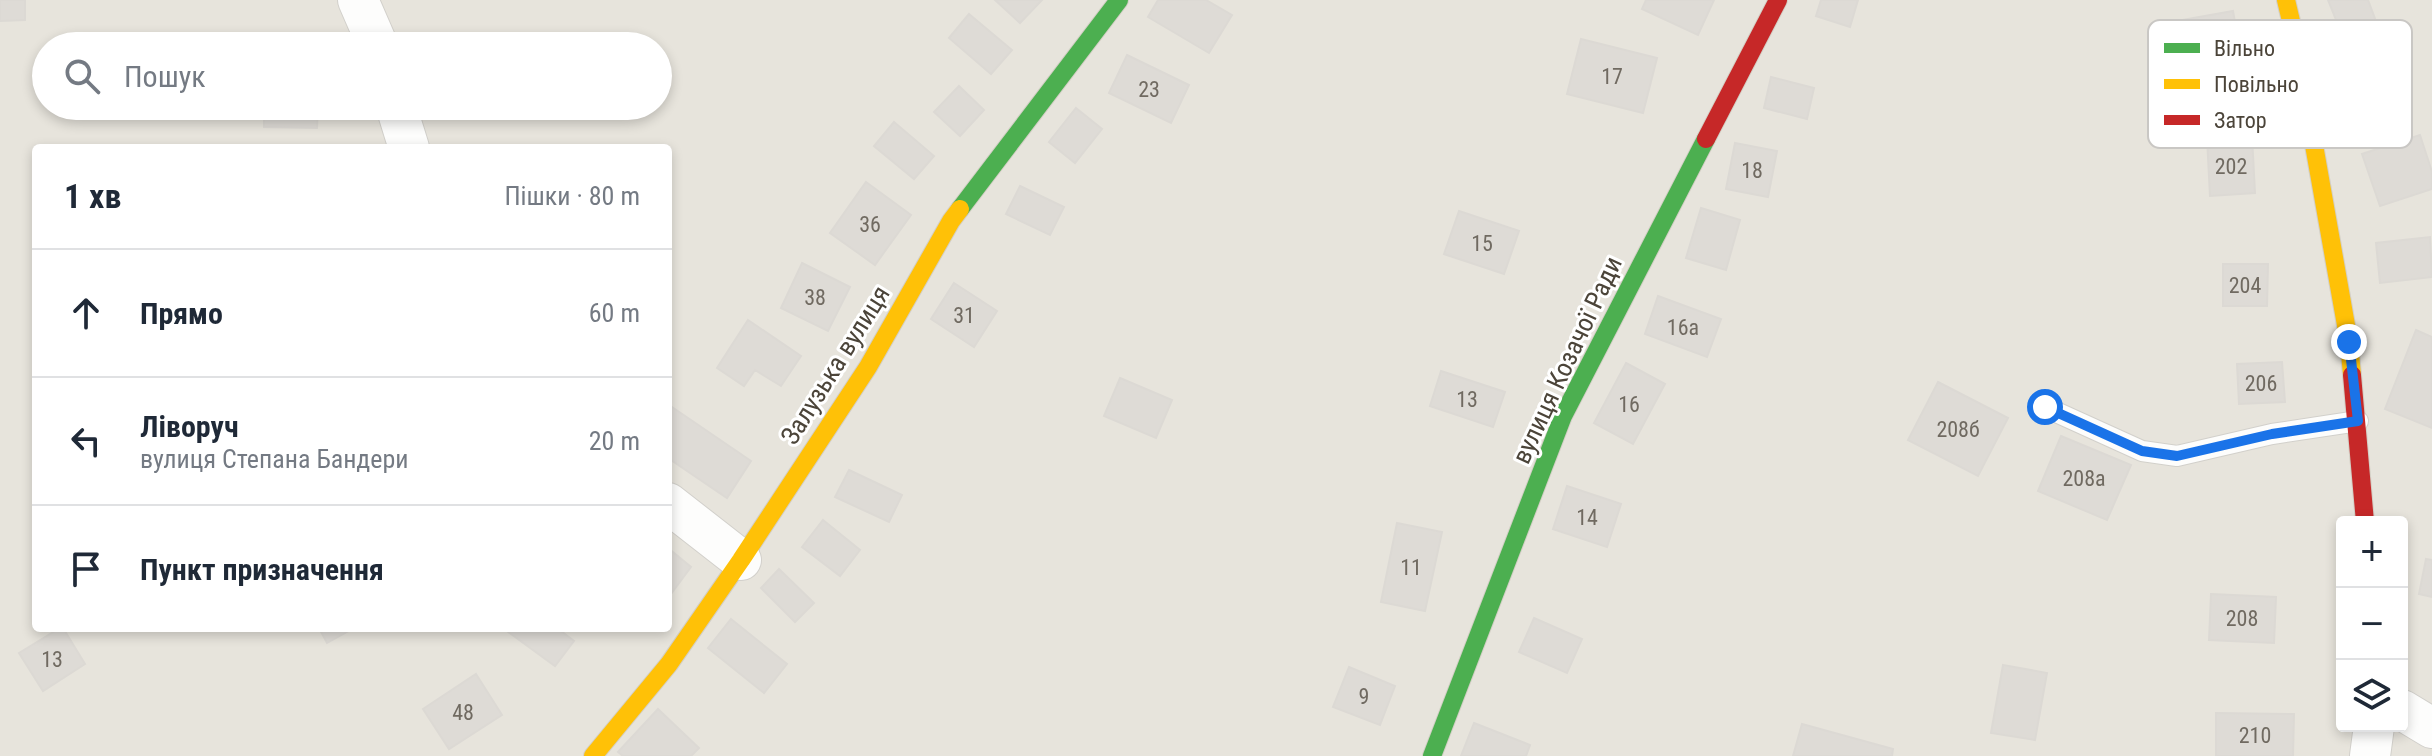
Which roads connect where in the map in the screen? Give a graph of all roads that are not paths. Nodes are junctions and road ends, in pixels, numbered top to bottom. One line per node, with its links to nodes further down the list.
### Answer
1 (358, 0): 6 (street)
2 (1119, 0): 14 (street, Залузька вулиця)
3 (1778, 0): 19 (street, вулиця Козачої Ради)
4 (2286, 0): 5 (street)
5 (2291, 20)
6 (372, 32)
7 (400, 120): 8 (street)
8 (408, 144)
9 (2315, 148): 11 (street)
10 (2045, 407): 11 (lane)
11 (2358, 421): 13 (street)
12 (672, 506): 14 (street)
13 (2365, 516)
14 (741, 560): 18 (street, Залузька вулиця)
15 (2408, 714): 16 (street)
16 (2432, 728)
17 (2373, 732): 20 (street)
18 (593, 756)
19 (1432, 756)
20 (2370, 756)

